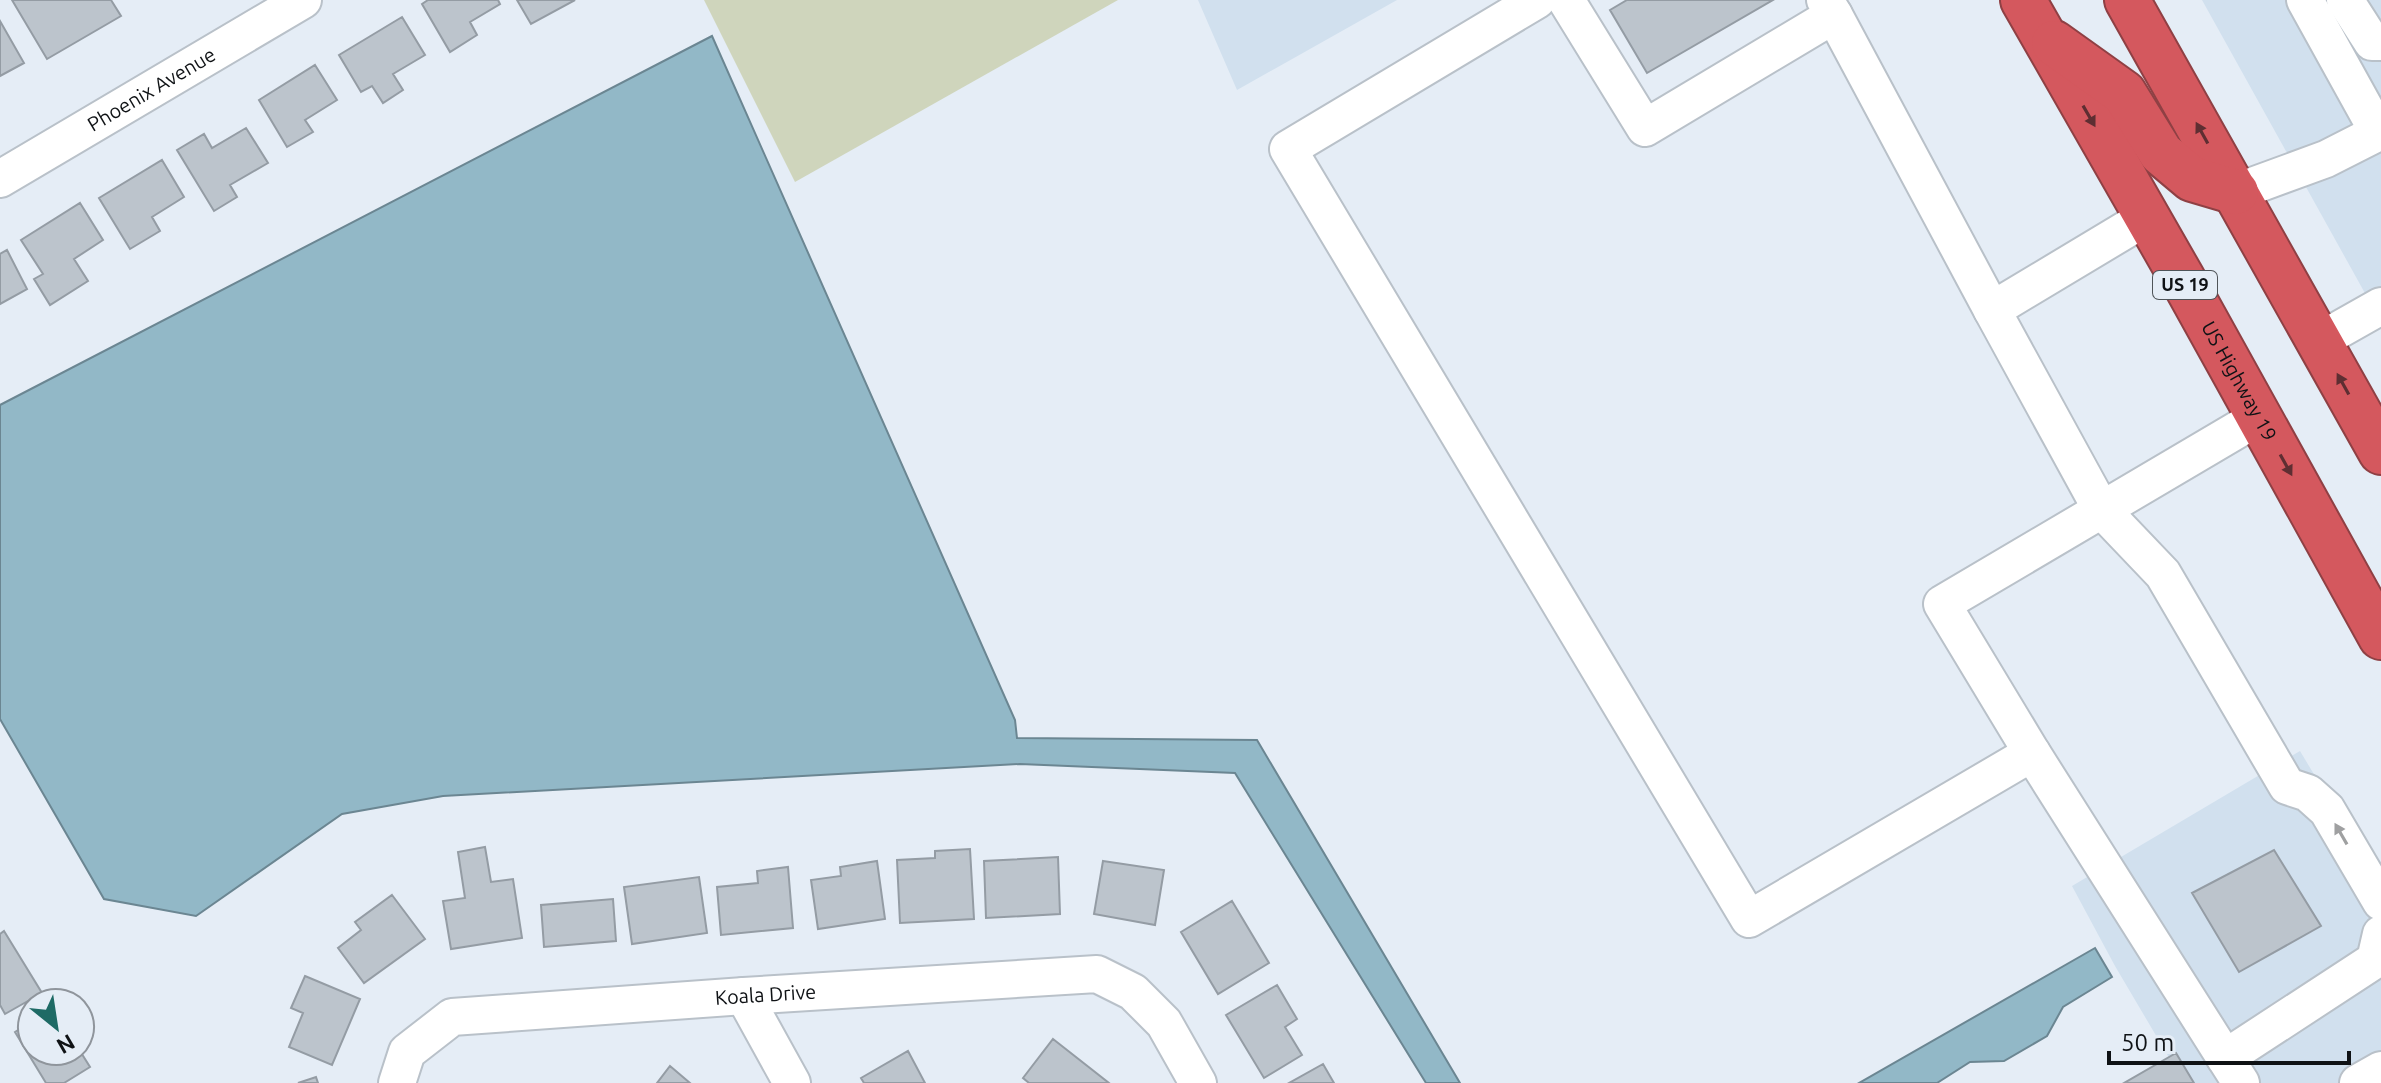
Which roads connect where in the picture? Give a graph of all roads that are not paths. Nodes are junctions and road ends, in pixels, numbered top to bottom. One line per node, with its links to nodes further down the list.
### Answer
1 (303, 0): 11 (street, Phoenix Avenue)
2 (1537, 0): 21 (street)
3 (1566, 0): 7 (street)
4 (2127, 0): 12 (highway, one-way to 4)
5 (2345, 0): 9 (street)
6 (2311, 2): 10 (street)
7 (1830, 8): 15 (street)
8 (2033, 17): 12 (highway); 13 (highway, US Highway 19 / US 19, one-way to 13)
9 (2381, 42)
10 (2379, 132): 12 (street)
11 (0, 179)
12 (2236, 192): 16 (highway)
13 (2147, 217): 15 (street); 17 (highway, US Highway 19 / US 19)
14 (2381, 306): 16 (street)
15 (1992, 310): 19 (street)
16 (2319, 341): 18 (highway, one-way to 16)
17 (2259, 417): 19 (street); 20 (highway, US Highway 19 / US 19, one-way to 20)
18 (2381, 452)
19 (2101, 509): 21 (street); 22 (street, one-way to 19)
20 (2381, 637)
21 (2032, 753): 26 (street)
22 (2381, 902)
23 (2381, 934): 26 (street)
24 (744, 996): 25 (street, Koala Drive); 28 (street); 29 (street, Koala Drive)
25 (402, 1068)
26 (2233, 1070)
27 (2381, 1070): 30 (street)
28 (792, 1083)
29 (1198, 1083)
30 (2358, 1083)

